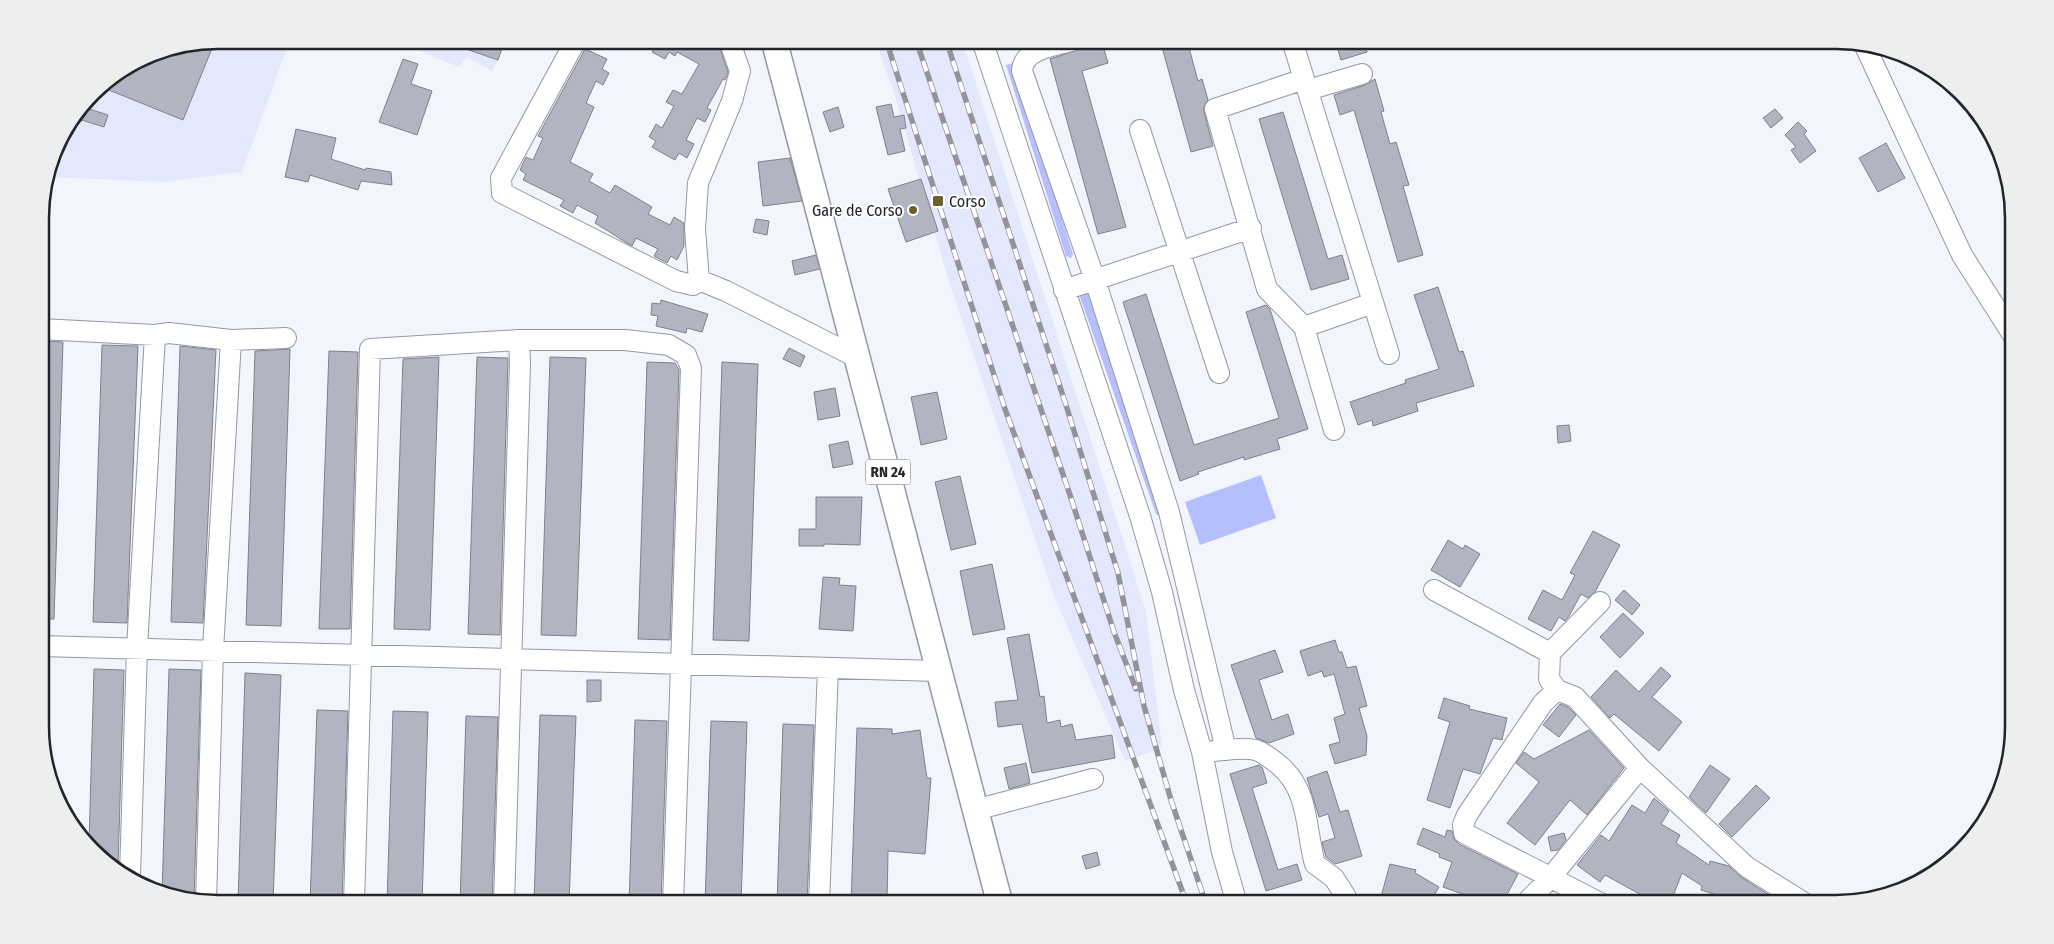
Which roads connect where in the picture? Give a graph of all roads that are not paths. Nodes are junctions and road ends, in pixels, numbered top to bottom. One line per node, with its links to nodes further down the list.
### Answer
1 (571, 49): 13 (street)
2 (732, 49): 13 (street)
3 (776, 49): 25 (main road, RN 24)
4 (985, 49): 15 (street)
5 (1045, 49): 14 (street)
6 (1295, 49): 9 (street)
7 (1867, 52): 17 (street)
8 (1362, 74): 9 (street)
9 (1306, 84): 11 (street); 16 (street)
10 (1140, 130): 12 (street)
11 (1250, 228): 12 (street); 18 (street)
12 (1178, 252): 14 (street); 26 (street)
13 (699, 280): 25 (street)
14 (1095, 280): 15 (street); 40 (street)
15 (1064, 290): 41 (street)
16 (1373, 304): 18 (street); 24 (street)
17 (2005, 322)
18 (1304, 327): 27 (street)
19 (49, 329): 20 (street)
20 (155, 335): 22 (street); 31 (street)
21 (286, 338): 22 (street)
22 (231, 340): 32 (street)
23 (519, 340): 34 (street); 35 (street); 36 (street)
24 (1389, 354)
25 (860, 358): 38 (main road, RN 24)
26 (1219, 373)
27 (1334, 430)
28 (1434, 590): 33 (street)
29 (1600, 602): 33 (street)
30 (49, 646): 31 (street)
31 (137, 648): 32 (street); 45 (street)
32 (213, 650): 34 (street); 47 (street)
33 (1550, 653): 39 (street)
34 (360, 655): 35 (street); 48 (street)
35 (510, 659): 36 (street); 49 (street)
36 (681, 664): 37 (street); 50 (street)
37 (828, 668): 38 (street); 51 (street)
38 (938, 671): 44 (main road, RN 24)
39 (1557, 690): 42 (street); 46 (street)
40 (1226, 750): 41 (street); 54 (street)
41 (1202, 752): 53 (street)
42 (1640, 768): 46 (street); 57 (street)
43 (1093, 779): 44 (street)
44 (975, 810): 52 (main road, RN 24)
45 (130, 871)
46 (1551, 878): 55 (street); 56 (street)
47 (206, 894)
48 (354, 895)
49 (504, 895)
50 (673, 895)
51 (819, 895)
52 (998, 895)
53 (1234, 895)
54 (1345, 895)
55 (1534, 895)
56 (1584, 895)
57 (1792, 895)

